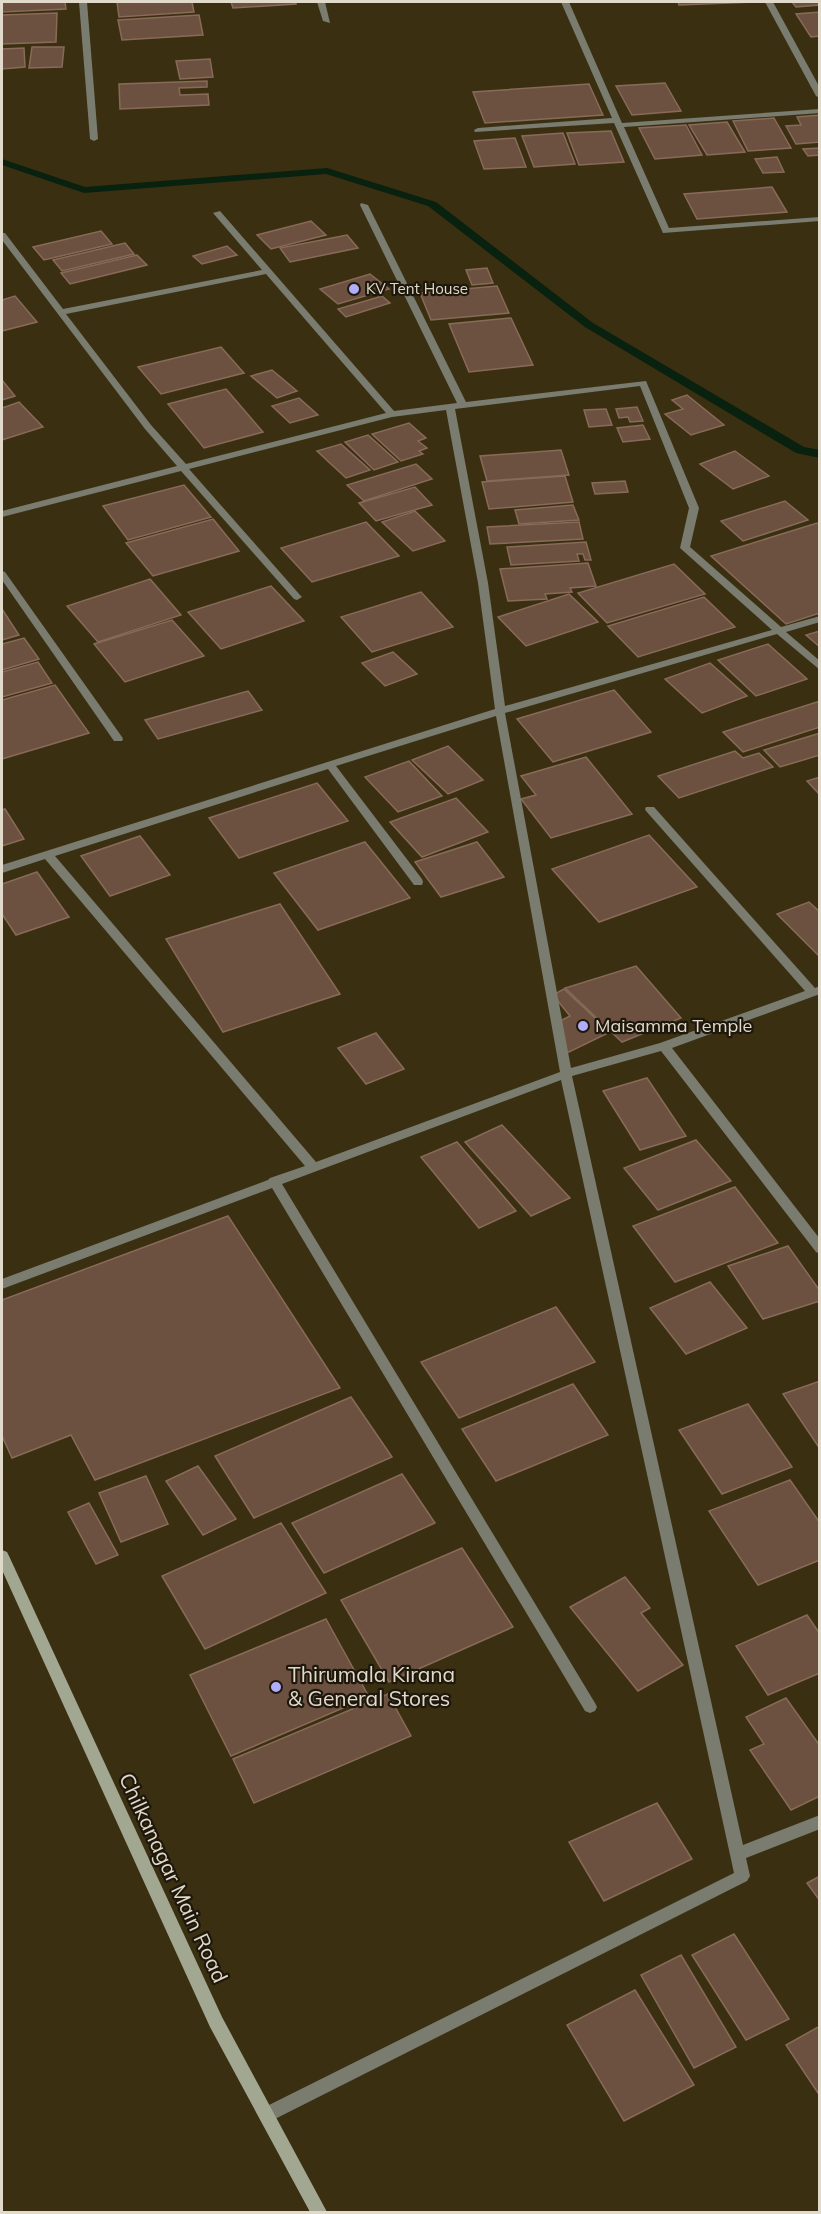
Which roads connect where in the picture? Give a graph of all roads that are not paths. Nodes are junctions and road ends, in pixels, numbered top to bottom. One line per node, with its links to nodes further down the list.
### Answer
1 (83, 2): 10 (street)
2 (321, 2): 5 (street)
3 (565, 2): 8 (street)
4 (769, 2): 6 (street)
5 (327, 21)
6 (819, 96)
7 (819, 111): 8 (street)
8 (619, 122): 9 (street); 13 (street)
9 (478, 130)
10 (94, 139)
11 (364, 205): 17 (street)
12 (217, 213): 15 (street)
13 (819, 219)
14 (2, 235): 16 (street)
15 (268, 271): 16 (street); 18 (street)
16 (61, 312): 19 (street)
17 (457, 406): 18 (street); 24 (street); 26 (street)
18 (392, 414): 19 (street)
19 (185, 468): 20 (street); 22 (street)
20 (2, 514)
21 (2, 574): 27 (street)
22 (297, 597)
23 (819, 619): 24 (street)
24 (778, 632): 25 (street); 26 (street)
25 (819, 667)
26 (500, 711): 28 (street); 35 (street)
27 (118, 739)
28 (330, 765): 30 (street); 32 (street)
29 (650, 809): 33 (street)
30 (48, 855): 31 (street); 36 (street)
31 (2, 869)
32 (418, 882)
33 (816, 991): 34 (street)
34 (664, 1046): 35 (street); 38 (street)
35 (566, 1074): 36 (street); 43 (street)
36 (314, 1167): 37 (street)
37 (274, 1181): 39 (street); 41 (street)
38 (819, 1249)
39 (2, 1284)
40 (2, 1556): 44 (main road, Chilkanagar Main Road)
41 (590, 1707)
42 (819, 1822): 43 (street)
43 (738, 1854): 44 (street)
44 (267, 2115): 45 (main road, Chilkanagar Main Road)
45 (319, 2212)

